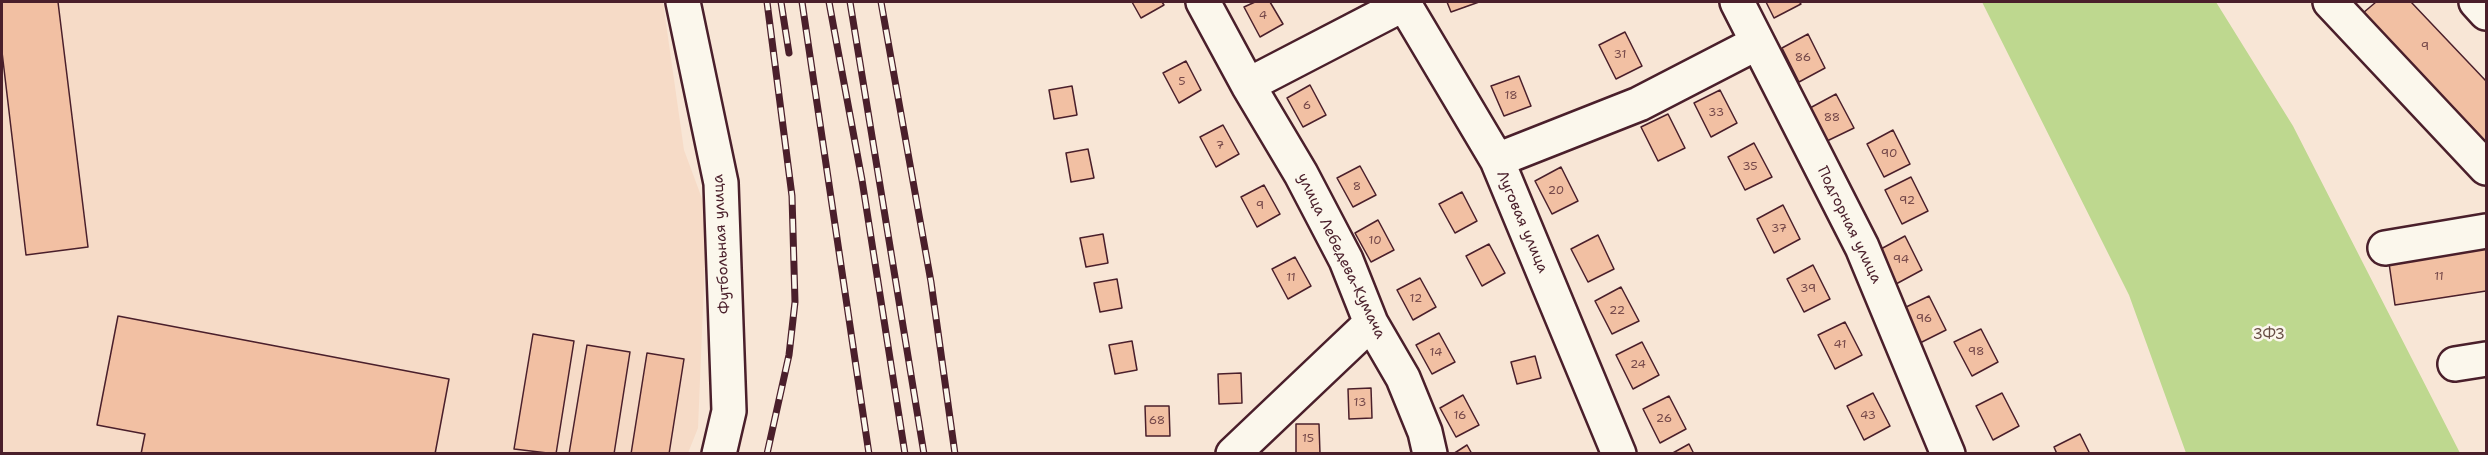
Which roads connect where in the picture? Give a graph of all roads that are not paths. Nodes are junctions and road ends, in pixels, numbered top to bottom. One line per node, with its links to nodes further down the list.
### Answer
1 (683, 2): 15 (street, Футбольная улица)
2 (1203, 2): 9 (street, улица Лебедева-Кумача)
3 (1737, 2): 8 (street, Подгорная улица)
4 (2330, 2): 11 (street)
5 (2476, 2): 7 (street)
6 (1403, 3): 9 (street); 10 (street, Луговая улица)
7 (2487, 13)
8 (1757, 43): 10 (street); 19 (street, Подгорная улица)
9 (1248, 85): 14 (street, улица Лебедева-Кумача)
10 (1497, 160): 18 (street, Луговая улица)
11 (2487, 168)
12 (2487, 231): 13 (street)
13 (2385, 248)
14 (1371, 322): 16 (street); 17 (street, улица Лебедева-Кумача)
15 (719, 453)
16 (1233, 453)
17 (1430, 453)
18 (1619, 453)
19 (1948, 453)

